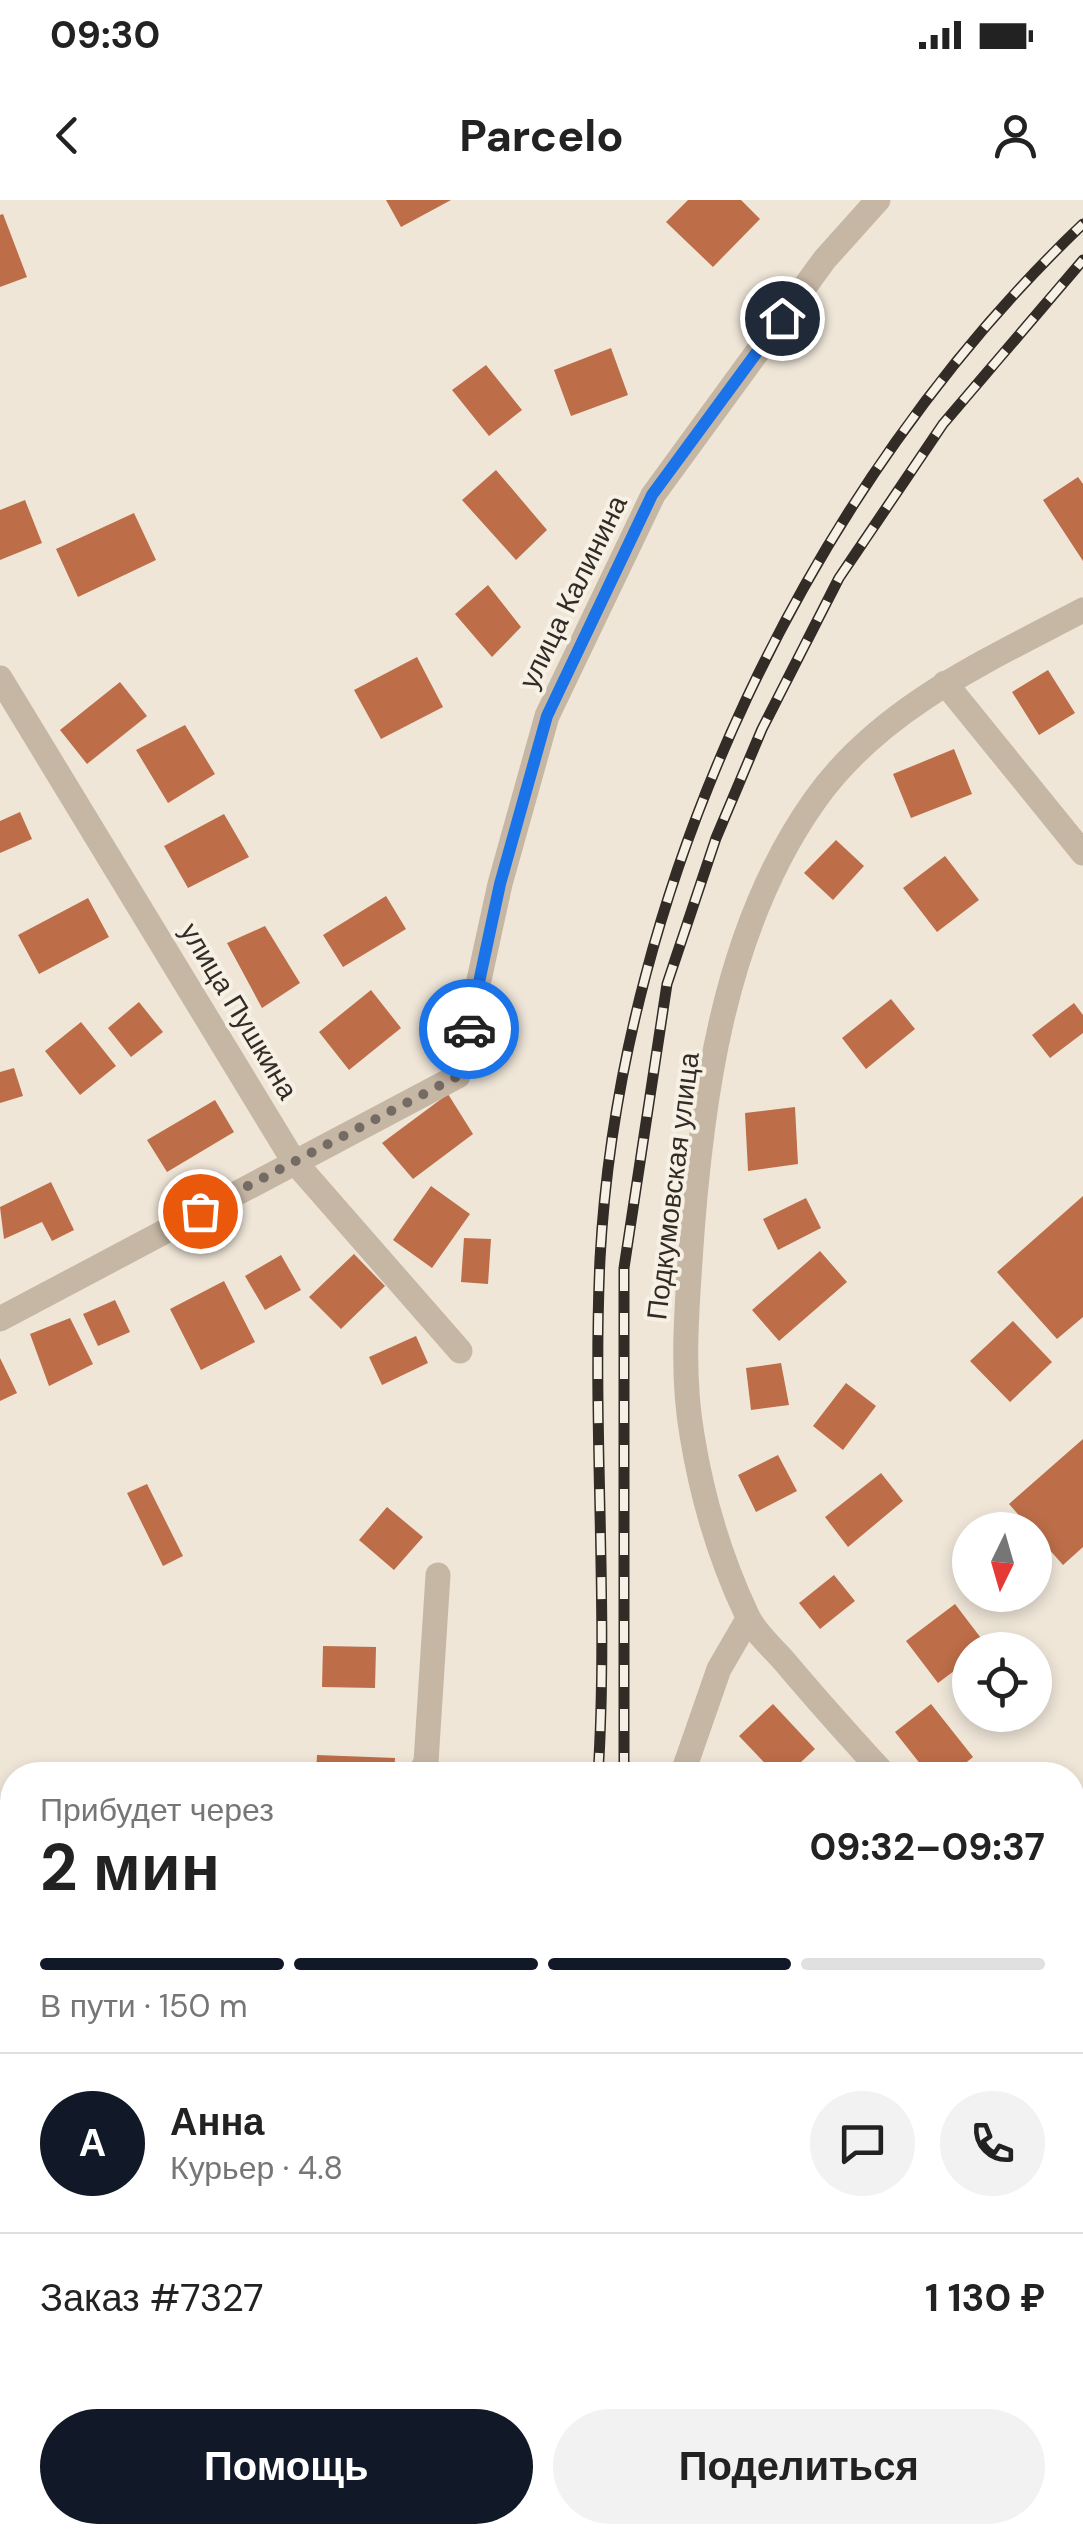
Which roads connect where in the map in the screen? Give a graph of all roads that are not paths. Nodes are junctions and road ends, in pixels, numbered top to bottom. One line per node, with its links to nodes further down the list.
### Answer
1 (878, 200): 6 (street, улица Калинина)
2 (1083, 610): 4 (street, Подкумовская улица)
3 (0, 678): 6 (street, улица Пушкина)
4 (945, 683): 5 (street); 10 (street, Подкумовская улица)
5 (1083, 853)
6 (293, 1160): 7 (street); 8 (street, улица Пушкина)
7 (0, 1319)
8 (460, 1351)
9 (438, 1575): 11 (street)
10 (748, 1620): 12 (street); 13 (street, Подкумовская улица)
11 (426, 1762)
12 (687, 1762)
13 (874, 1762)

